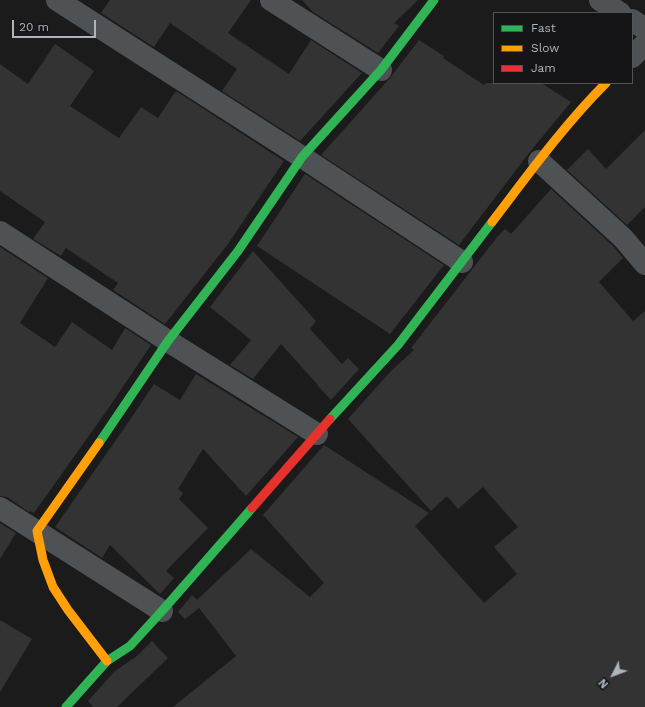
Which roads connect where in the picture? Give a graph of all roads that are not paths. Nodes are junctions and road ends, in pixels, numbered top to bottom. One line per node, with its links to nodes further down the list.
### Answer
1 (57, 0): 12 (street)
2 (271, 0): 10 (street)
3 (434, 0): 10 (street)
4 (600, 0): 5 (street)
5 (618, 12)
6 (633, 21): 7 (street)
7 (645, 29)
8 (645, 44): 9 (street)
9 (633, 56)
10 (381, 70): 12 (street)
11 (605, 84): 13 (street)
12 (302, 157): 15 (street); 17 (street)
13 (539, 161): 15 (street); 16 (street)
14 (0, 232): 17 (street)
15 (462, 262): 18 (street)
16 (645, 264)
17 (168, 341): 18 (street); 20 (street)
18 (317, 434): 21 (street)
19 (0, 508): 20 (street)
20 (37, 531): 21 (street); 22 (street)
21 (162, 611): 22 (street)
22 (107, 661): 23 (street)
23 (66, 707)

